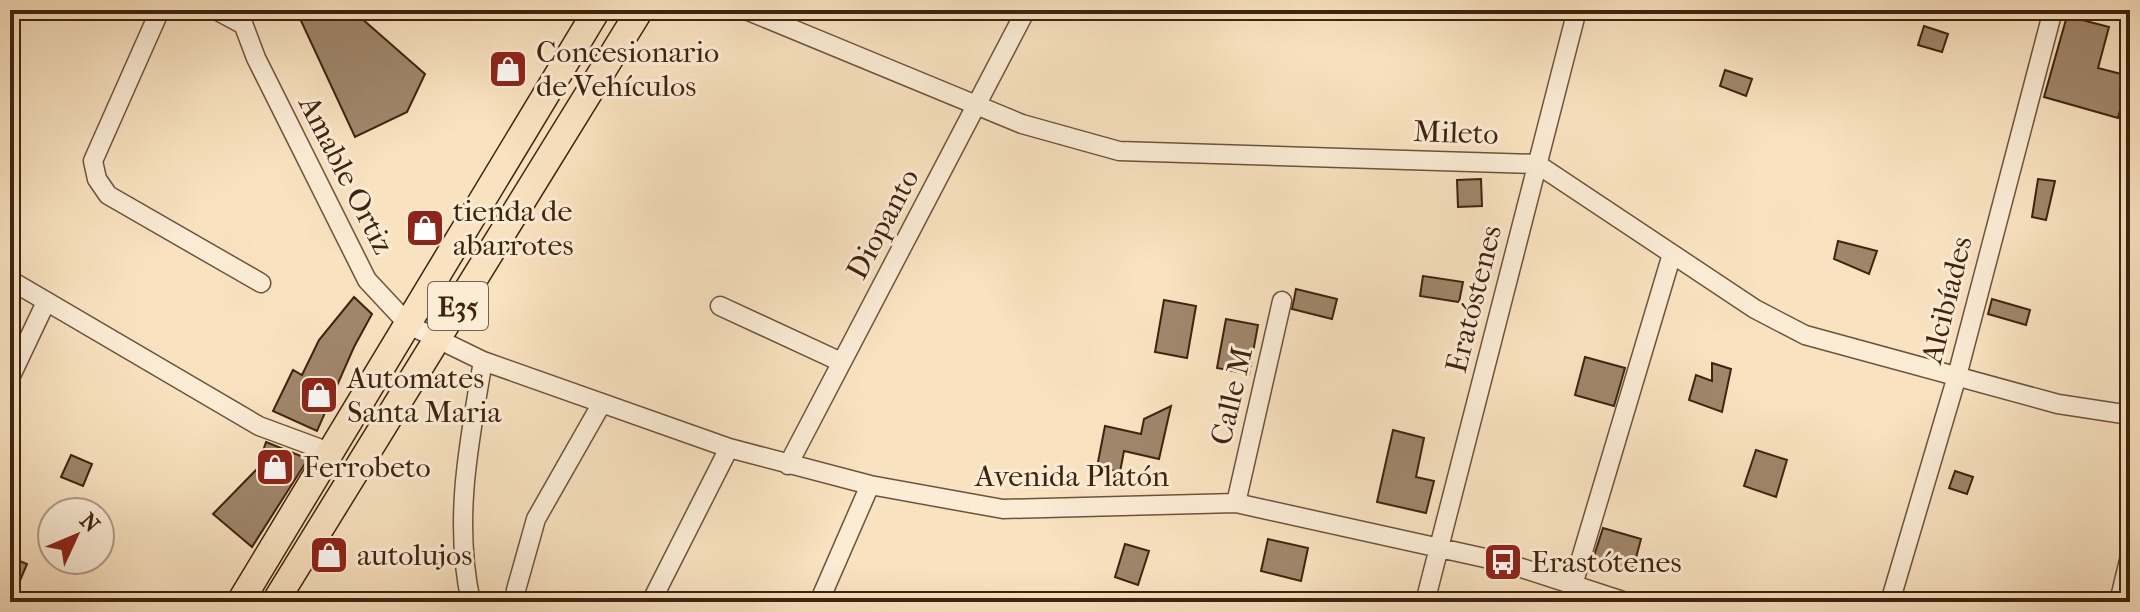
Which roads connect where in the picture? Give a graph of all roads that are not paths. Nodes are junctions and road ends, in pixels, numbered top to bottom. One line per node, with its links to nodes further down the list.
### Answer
1 (160, 10): 14 (street)
2 (216, 10): 9 (street)
3 (597, 10): 18 (highway, E35)
4 (640, 10): 19 (highway, E35)
5 (746, 10): 10 (street, Mileto)
6 (1026, 10): 10 (street, Diopanto)
7 (1577, 10): 11 (street, Eratóstenes)
8 (2053, 10): 22 (street, Alcibíades)
9 (240, 17): 18 (street, Amable Ortiz)
10 (978, 107): 11 (street, Mileto); 21 (street, Diopanto)
11 (1537, 164): 12 (street, Mileto); 31 (street, Eratóstenes)
12 (1672, 254): 22 (street, Mileto); 33 (street)
13 (10, 280): 16 (street)
14 (261, 283)
15 (1282, 301): 30 (street, Calle M)
16 (46, 302): 23 (street); 27 (street)
17 (720, 306): 21 (street)
18 (409, 325): 19 (street, Amable Ortiz); 27 (highway, E35)
19 (437, 338): 20 (street, Avenida Platón); 36 (highway, E35)
20 (483, 361): 24 (street, Avenida Platón); 37 (street)
21 (841, 362): 28 (street, Diopanto)
22 (1957, 376): 25 (street, Mileto); 42 (street, Alcibíades)
23 (10, 378)
24 (602, 403): 26 (street, Avenida Platón); 34 (street)
25 (2130, 415)
26 (729, 448): 28 (street, Avenida Platón); 38 (street)
27 (332, 453): 35 (highway, E35)
28 (788, 465): 29 (street, Avenida Platón)
29 (870, 485): 30 (street, Avenida Platón); 39 (street)
30 (1236, 503): 31 (street, Avenida Platón)
31 (1441, 548): 33 (street, Avenida Platón); 40 (street, Eratóstenes)
32 (2130, 556): 43 (street)
33 (1573, 585): 41 (street, Avenida Platón)
34 (516, 590)
35 (240, 602)
36 (275, 602)
37 (471, 602)
38 (651, 602)
39 (819, 602)
40 (1425, 602)
41 (1626, 602)
42 (1890, 602)
43 (2119, 602)

